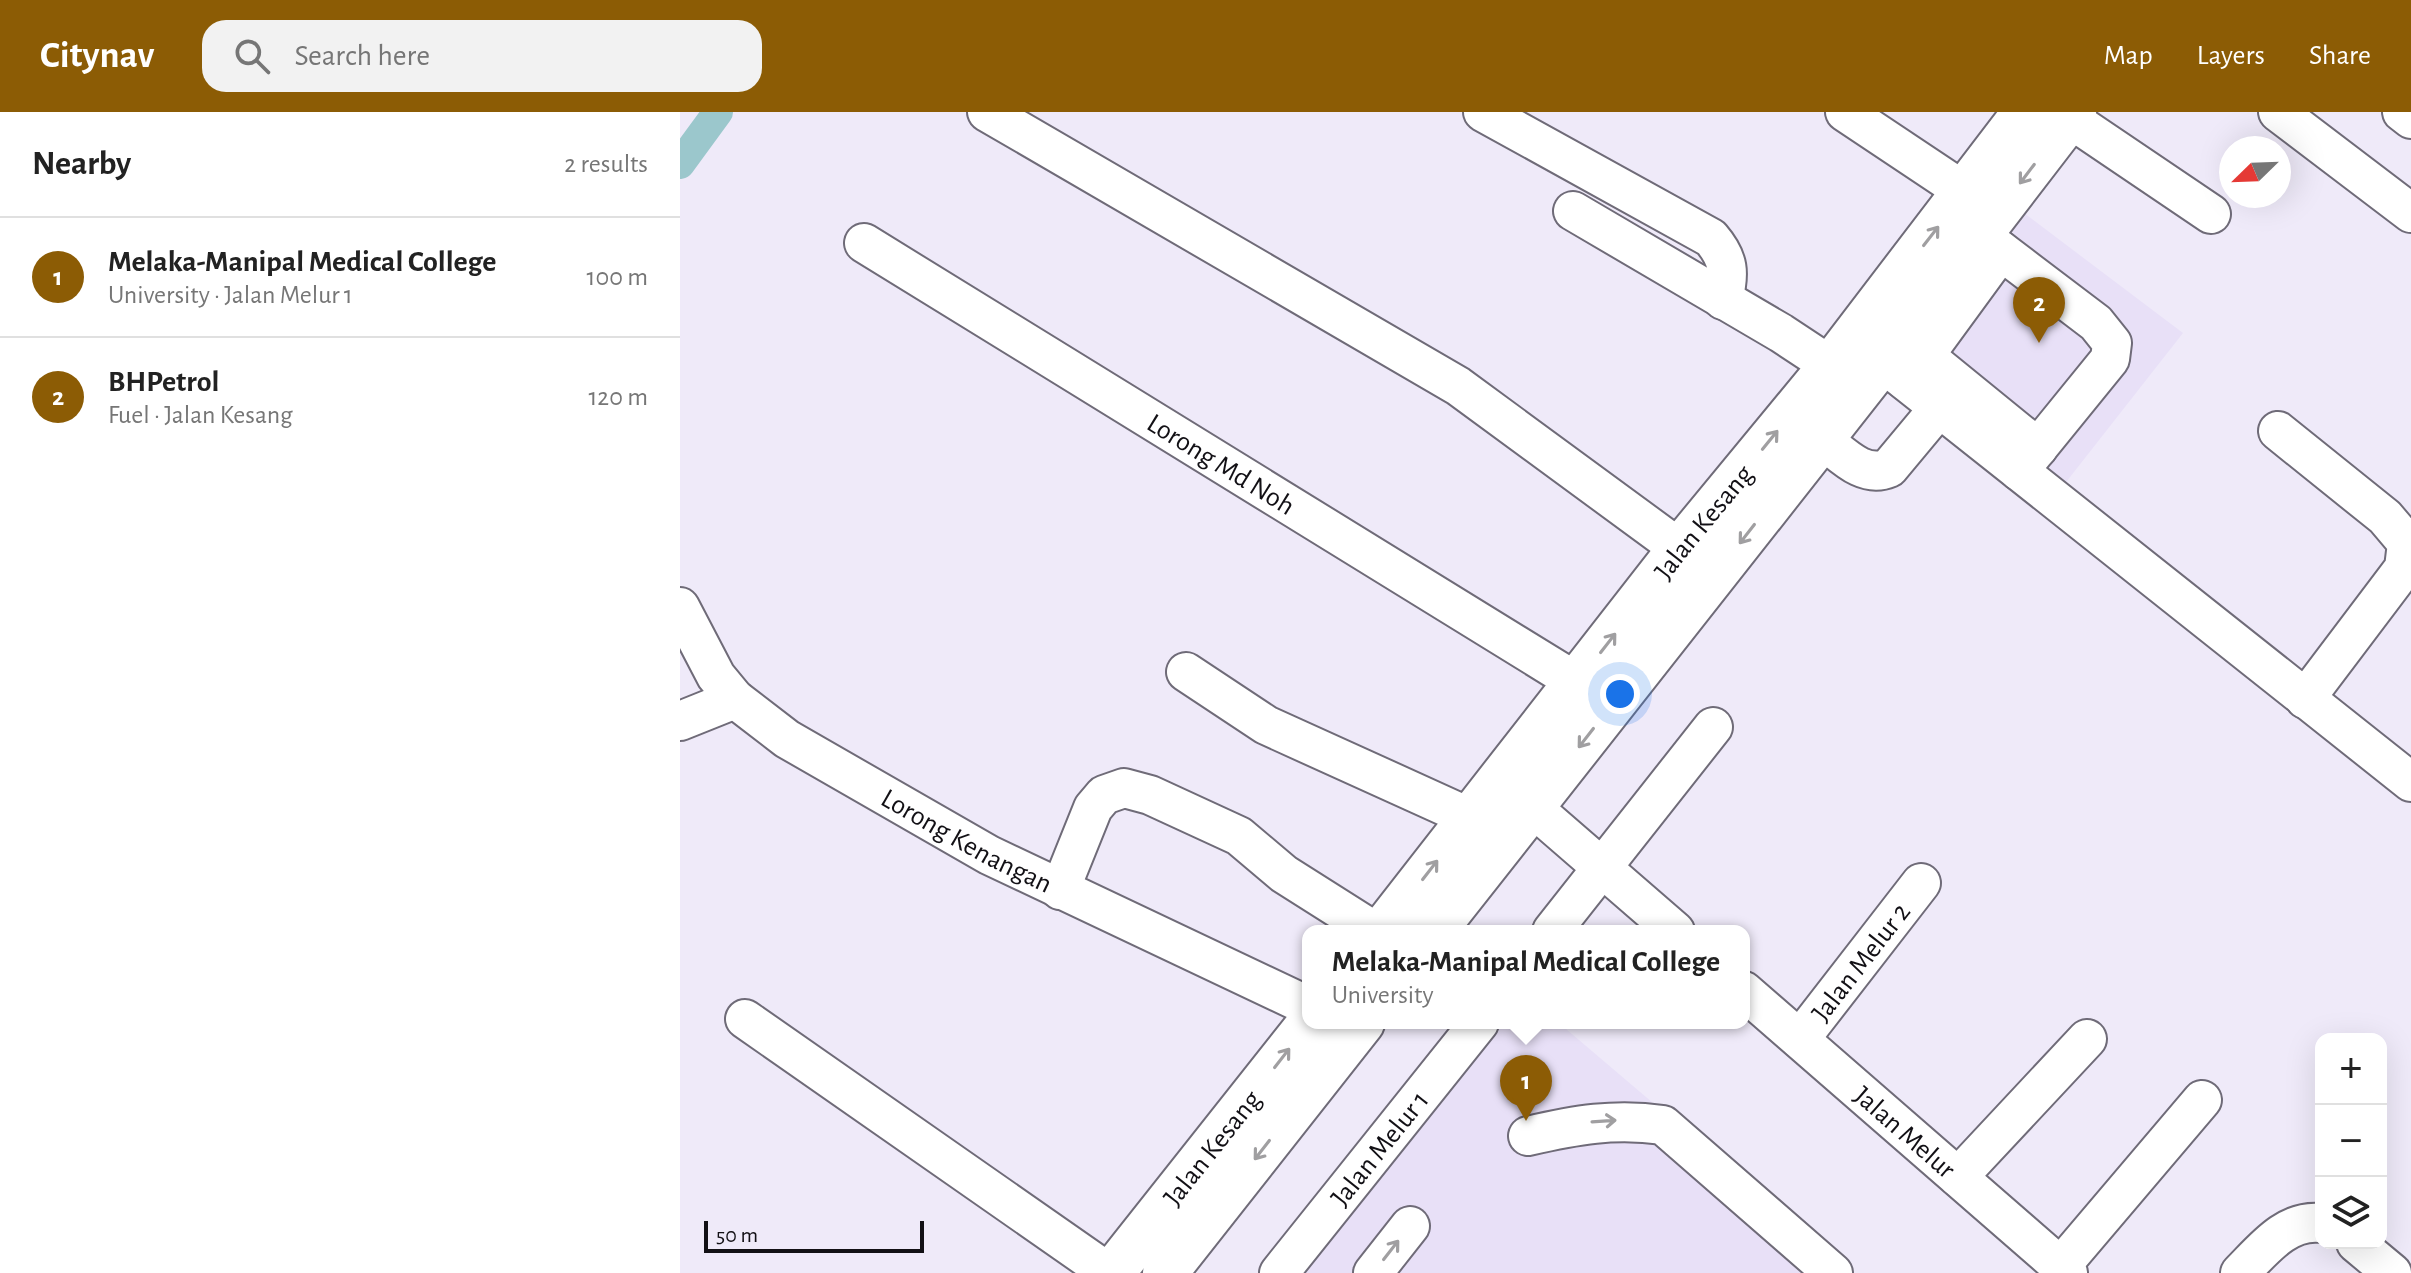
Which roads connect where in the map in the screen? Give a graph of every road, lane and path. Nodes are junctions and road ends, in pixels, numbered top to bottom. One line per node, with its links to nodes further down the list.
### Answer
1 (987, 112): 22 (street)
2 (1483, 112): 16 (street)
3 (1845, 112): 9 (street)
4 (2025, 112): 10 (main road, Jalan Kesang)
5 (2278, 112): 12 (street)
6 (2402, 112): 8 (street)
7 (2072, 115): 13 (street); 15 (main road, Jalan Kesang, one-way to 15)
8 (2411, 119)
9 (1889, 123): 10 (street)
10 (1937, 172): 17 (main road, Jalan Kesang, one-way to 10)
11 (1573, 211): 16 (street)
12 (2411, 213)
13 (2211, 214)
14 (864, 243): 25 (street, Lorong Md Noh)
15 (1991, 243): 17 (main road, Jalan Kesang); 21 (street)
16 (1723, 300): 17 (street)
17 (1855, 356): 18 (street); 20 (main road, Jalan Kesang); 21 (street); 22 (main road, Jalan Kesang, one-way to 17)
18 (1939, 408): 20 (street); 21 (street)
19 (2278, 431): 27 (street)
20 (1822, 439): 31 (main road, Jalan Kesang, one-way to 31)
21 (2028, 460): 27 (street)
22 (1651, 528): 25 (main road, Jalan Kesang, one-way to 22)
23 (680, 607): 26 (street, Lorong Kenangan)
24 (1186, 672): 32 (street)
25 (1578, 683): 32 (main road, Jalan Kesang)
26 (735, 699): 28 (street); 35 (street, Lorong Kenangan)
27 (2305, 699): 30 (street)
28 (680, 721)
29 (1713, 727): 33 (street)
30 (2411, 782)
31 (1532, 807): 33 (street); 38 (main road, Jalan Kesang)
32 (1471, 818): 37 (main road, Jalan Kesang, one-way to 32)
33 (1601, 867): 39 (street); 40 (street)
34 (1921, 883): 47 (street, Jalan Melur 2)
35 (1060, 890): 36 (street); 42 (street, Lorong Kenangan)
36 (1365, 925)
37 (1387, 925)
38 (1439, 925)
39 (1557, 925)
40 (1668, 925)
41 (1750, 996): 47 (street, Jalan Melur)
42 (1302, 1003)
43 (745, 1019): 56 (street)
44 (1305, 1029): 56 (main road, Jalan Kesang, one-way to 44)
45 (1357, 1029): 57 (main road, Jalan Kesang, one-way to 57)
46 (1474, 1029): 58 (street, Jalan Melur 1)
47 (1800, 1039): 51 (street, Jalan Melur)
48 (2087, 1039): 51 (street)
49 (2202, 1100): 55 (street)
50 (1528, 1136): 60 (street, one-way to 60)
51 (1958, 1177): 55 (street, Jalan Melur)
52 (2315, 1222): 61 (street)
53 (1410, 1226): 59 (street, one-way to 53)
54 (2363, 1249): 62 (street)
55 (2064, 1270)
56 (1110, 1273)
57 (1165, 1273)
58 (1279, 1273)
59 (1373, 1273)
60 (1833, 1273)
61 (2240, 1273)
62 (2392, 1273)

